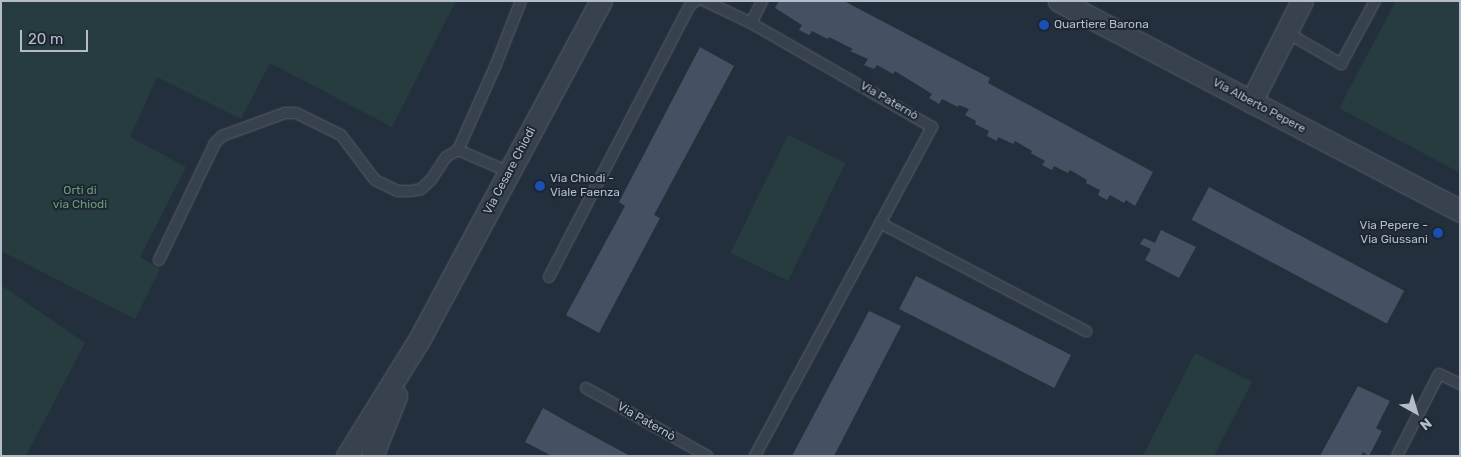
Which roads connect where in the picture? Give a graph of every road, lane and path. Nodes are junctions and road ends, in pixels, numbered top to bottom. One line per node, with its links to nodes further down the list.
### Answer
1 (521, 1): 12 (lane)
2 (601, 1): 13 (street, Via Cesare Chiodi)
3 (696, 1): 17 (lane)
4 (705, 1): 9 (lane, Via Paternò)
5 (762, 1): 9 (lane)
6 (1059, 1): 11 (street, Via Alberto Pepere)
7 (1302, 1): 10 (street)
8 (1375, 1): 10 (lane)
9 (751, 23): 15 (lane, Via Paternò)
10 (1286, 32): 11 (street)
11 (1251, 102): 14 (street, Via Alberto Pepere)
12 (458, 150): 13 (lane); 16 (lane)
13 (509, 172): 19 (street, Via Cesare Chiodi)
14 (1460, 210)
15 (880, 223): 18 (lane); 25 (lane, Via Paternò)
16 (159, 260)
17 (549, 278)
18 (1086, 331)
19 (419, 340): 22 (street, Via Cesare Chiodi); 23 (street, Via Cesare Chiodi)
20 (1460, 384): 26 (lane)
21 (586, 388): 24 (lane, Via Paternò)
22 (347, 456)
23 (372, 456)
24 (707, 456)
25 (754, 456)
26 (1396, 456)

